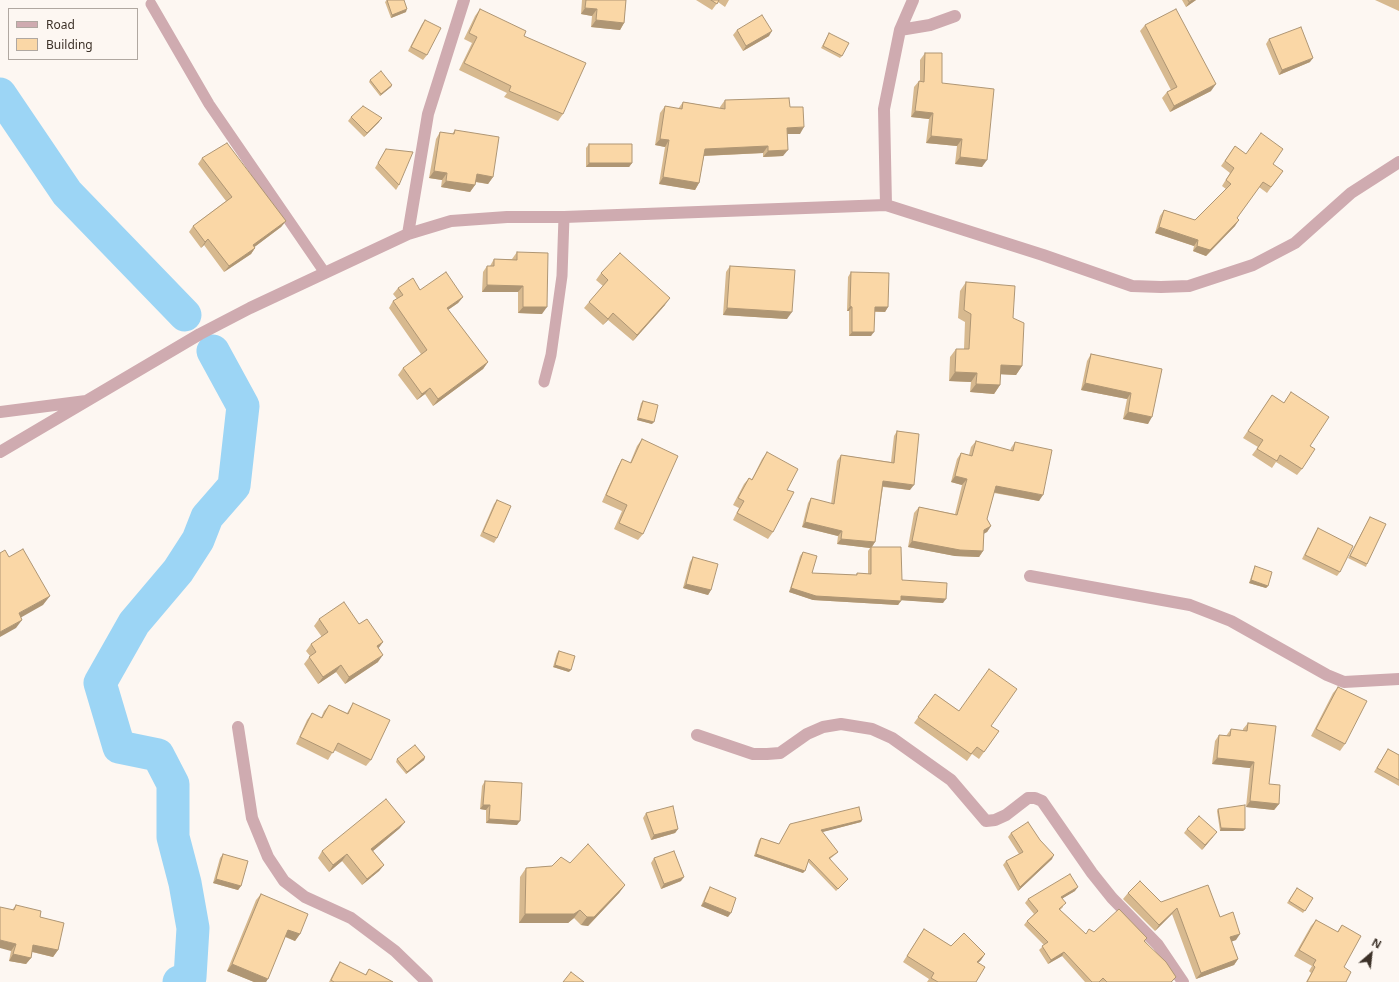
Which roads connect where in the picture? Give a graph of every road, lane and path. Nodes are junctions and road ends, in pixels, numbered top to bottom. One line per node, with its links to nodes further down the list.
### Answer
1 (464, 0): 9 (street)
2 (913, 0): 5 (street)
3 (151, 4): 10 (lane)
4 (955, 16): 5 (street)
5 (900, 30): 7 (street)
6 (1399, 162): 7 (street)
7 (886, 205): 8 (street)
8 (564, 217): 9 (street); 11 (lane)
9 (408, 234): 10 (street)
10 (325, 273): 12 (street)
11 (544, 382)
12 (90, 400): 13 (street); 14 (street)
13 (0, 412)
14 (0, 452)
15 (1030, 576): 16 (street)
16 (1399, 679)
17 (238, 727): 19 (street)
18 (697, 735): 20 (street)
19 (427, 982)
20 (1183, 982)

